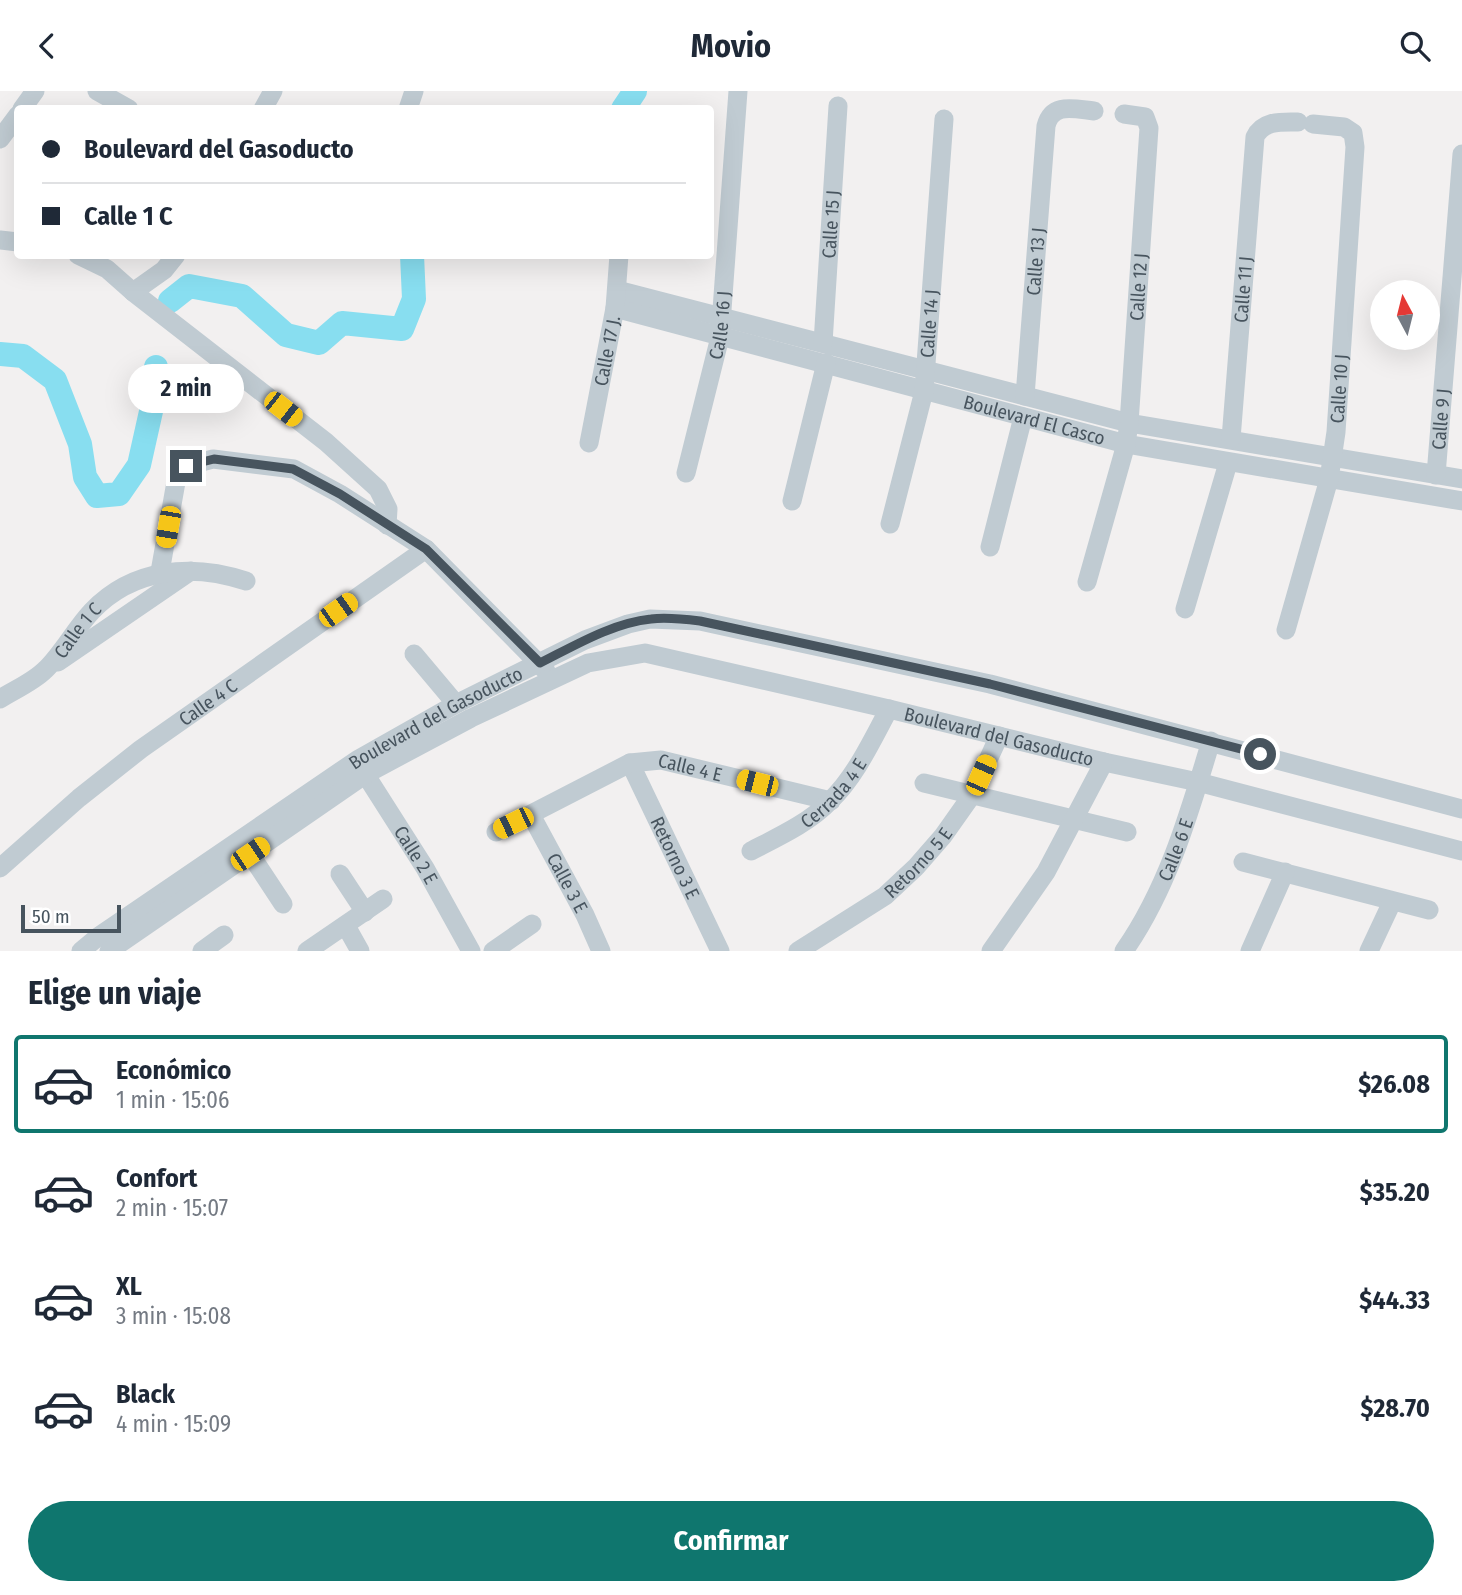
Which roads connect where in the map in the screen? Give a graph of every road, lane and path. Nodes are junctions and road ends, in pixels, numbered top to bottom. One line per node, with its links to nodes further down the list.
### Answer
1 (97, 91): 3 (street)
2 (738, 91): 15 (street, Calle 16 J)
3 (122, 105)
4 (838, 106): 16 (street, Calle 15 J)
5 (1094, 111): 20 (street, Calle 13 J)
6 (1124, 114): 22 (street, Calle 12 J)
7 (944, 119): 18 (street, Calle 14 J)
8 (1354, 140): 23 (street, Calle 11 J); 26 (street, Calle 10 J)
9 (1462, 154): 29 (street, Calle 9 J)
10 (86, 259): 13 (street)
11 (173, 259): 13 (street)
12 (619, 259): 14 (street, Calle 17 J.)
13 (133, 292): 35 (street)
14 (616, 299): 15 (street, Boulevard El Casco); 24 (street, Calle 17 J.)
15 (720, 328): 16 (street, Boulevard El Casco); 17 (street, Boulevard El Casco); 28 (street, Calle 16 J)
16 (823, 343): 18 (street, Boulevard El Casco)
17 (826, 363): 19 (street, Boulevard El Casco); 32 (street)
18 (926, 371): 19 (street, Calle 14 J); 20 (street, Boulevard El Casco)
19 (924, 391): 21 (street, Boulevard El Casco); 34 (street, Calle 14 J)
20 (1025, 396): 22 (street, Boulevard El Casco)
21 (1023, 417): 25 (street, Boulevard El Casco); 36 (street)
22 (1129, 422): 23 (street, Boulevard El Casco); 25 (street, Calle 12 J)
23 (1231, 439): 26 (street, Boulevard El Casco)
24 (589, 443)
25 (1125, 450): 27 (street, Boulevard El Casco); 41 (street, Calle 12 J)
26 (1332, 457): 29 (street, Boulevard El Casco); 30 (street, Calle 10 J)
27 (1228, 463): 30 (street, Boulevard El Casco); 42 (street)
28 (686, 473)
29 (1436, 475): 31 (street, Boulevard El Casco)
30 (1329, 479): 33 (street, Boulevard El Casco); 43 (street, Calle 10 J)
31 (1462, 479)
32 (792, 501)
33 (1462, 501)
34 (890, 524)
35 (387, 525): 37 (street); 39 (street)
36 (990, 547)
37 (426, 549): 45 (street); 69 (street, Calle 4 C)
38 (191, 571): 39 (street, Calle 1 C); 40 (street, Calle 1 C); 46 (street)
39 (160, 572): 46 (street, Calle 1 C)
40 (246, 581)
41 (1087, 582)
42 (1185, 610)
43 (1286, 630)
44 (414, 654): 49 (street)
45 (540, 663): 47 (street); 49 (street, Boulevard del Gasoducto); 52 (street, Boulevard del Gasoducto)
46 (45, 670): 48 (street, Calle 1 C)
47 (552, 679): 50 (street, Boulevard del Gasoducto); 55 (street, Boulevard del Gasoducto)
48 (0, 699)
49 (456, 704): 55 (street, Boulevard del Gasoducto)
50 (889, 709): 51 (street, Boulevard del Gasoducto); 59 (street, Cerrada 4 E)
51 (999, 736): 53 (street, Boulevard del Gasoducto); 58 (street, Retorno 5 E)
52 (1211, 741): 56 (street, Calle 6 E); 60 (street, Boulevard del Gasoducto)
53 (1104, 762): 56 (street, Boulevard del Gasoducto); 62 (street)
54 (630, 763): 59 (street, Calle 4 E); 61 (street); 88 (street, Retorno 3 E)
55 (361, 767): 67 (street, Boulevard del Gasoducto); 80 (street, Boulevard del Gasoducto); 85 (street, Calle 2 E)
56 (1198, 782): 66 (street, Boulevard del Gasoducto); 91 (street, Calle 6 E)
57 (924, 783): 58 (street)
58 (972, 795): 62 (street); 89 (street, Retorno 5 E)
59 (831, 801): 65 (street, Cerrada 4 E)
60 (1462, 809)
61 (531, 814): 63 (street); 87 (street, Calle 3 E)
62 (1076, 819): 64 (street); 90 (street)
63 (496, 832)
64 (1127, 832)
65 (751, 851)
66 (1462, 851)
67 (250, 854): 74 (street); 80 (street, Boulevard del Gasoducto)
68 (1242, 862): 70 (street)
69 (0, 868)
70 (1285, 872): 73 (street); 92 (street)
71 (340, 874): 76 (street)
72 (383, 899): 76 (street)
73 (1392, 901): 75 (street); 93 (street)
74 (283, 904)
75 (1429, 910)
76 (365, 912): 78 (street)
77 (532, 924): 86 (street)
78 (345, 926): 83 (street); 84 (street)
79 (224, 935): 82 (street)
80 (107, 947): 81 (street)
81 (82, 950)
82 (202, 951)
83 (307, 951)
84 (360, 951)
85 (471, 951)
86 (493, 951)
87 (601, 951)
88 (720, 951)
89 (798, 951)
90 (991, 951)
91 (1124, 951)
92 (1250, 951)
93 (1369, 951)

